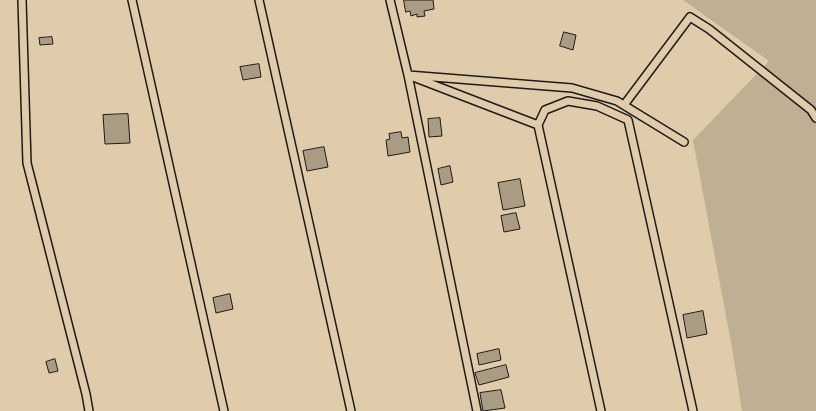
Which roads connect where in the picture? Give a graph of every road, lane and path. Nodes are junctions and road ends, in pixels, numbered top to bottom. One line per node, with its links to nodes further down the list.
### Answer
1 (22, 0): 10 (lane)
2 (132, 0): 11 (lane)
3 (259, 0): 12 (lane)
4 (390, 0): 5 (lane)
5 (408, 75): 6 (lane); 8 (lane); 13 (lane)
6 (624, 105): 7 (lane); 9 (lane)
7 (816, 118)
8 (538, 125): 14 (lane); 15 (lane)
9 (684, 142)
10 (89, 411)
11 (224, 411)
12 (351, 411)
13 (477, 411)
14 (601, 411)
15 (693, 411)

